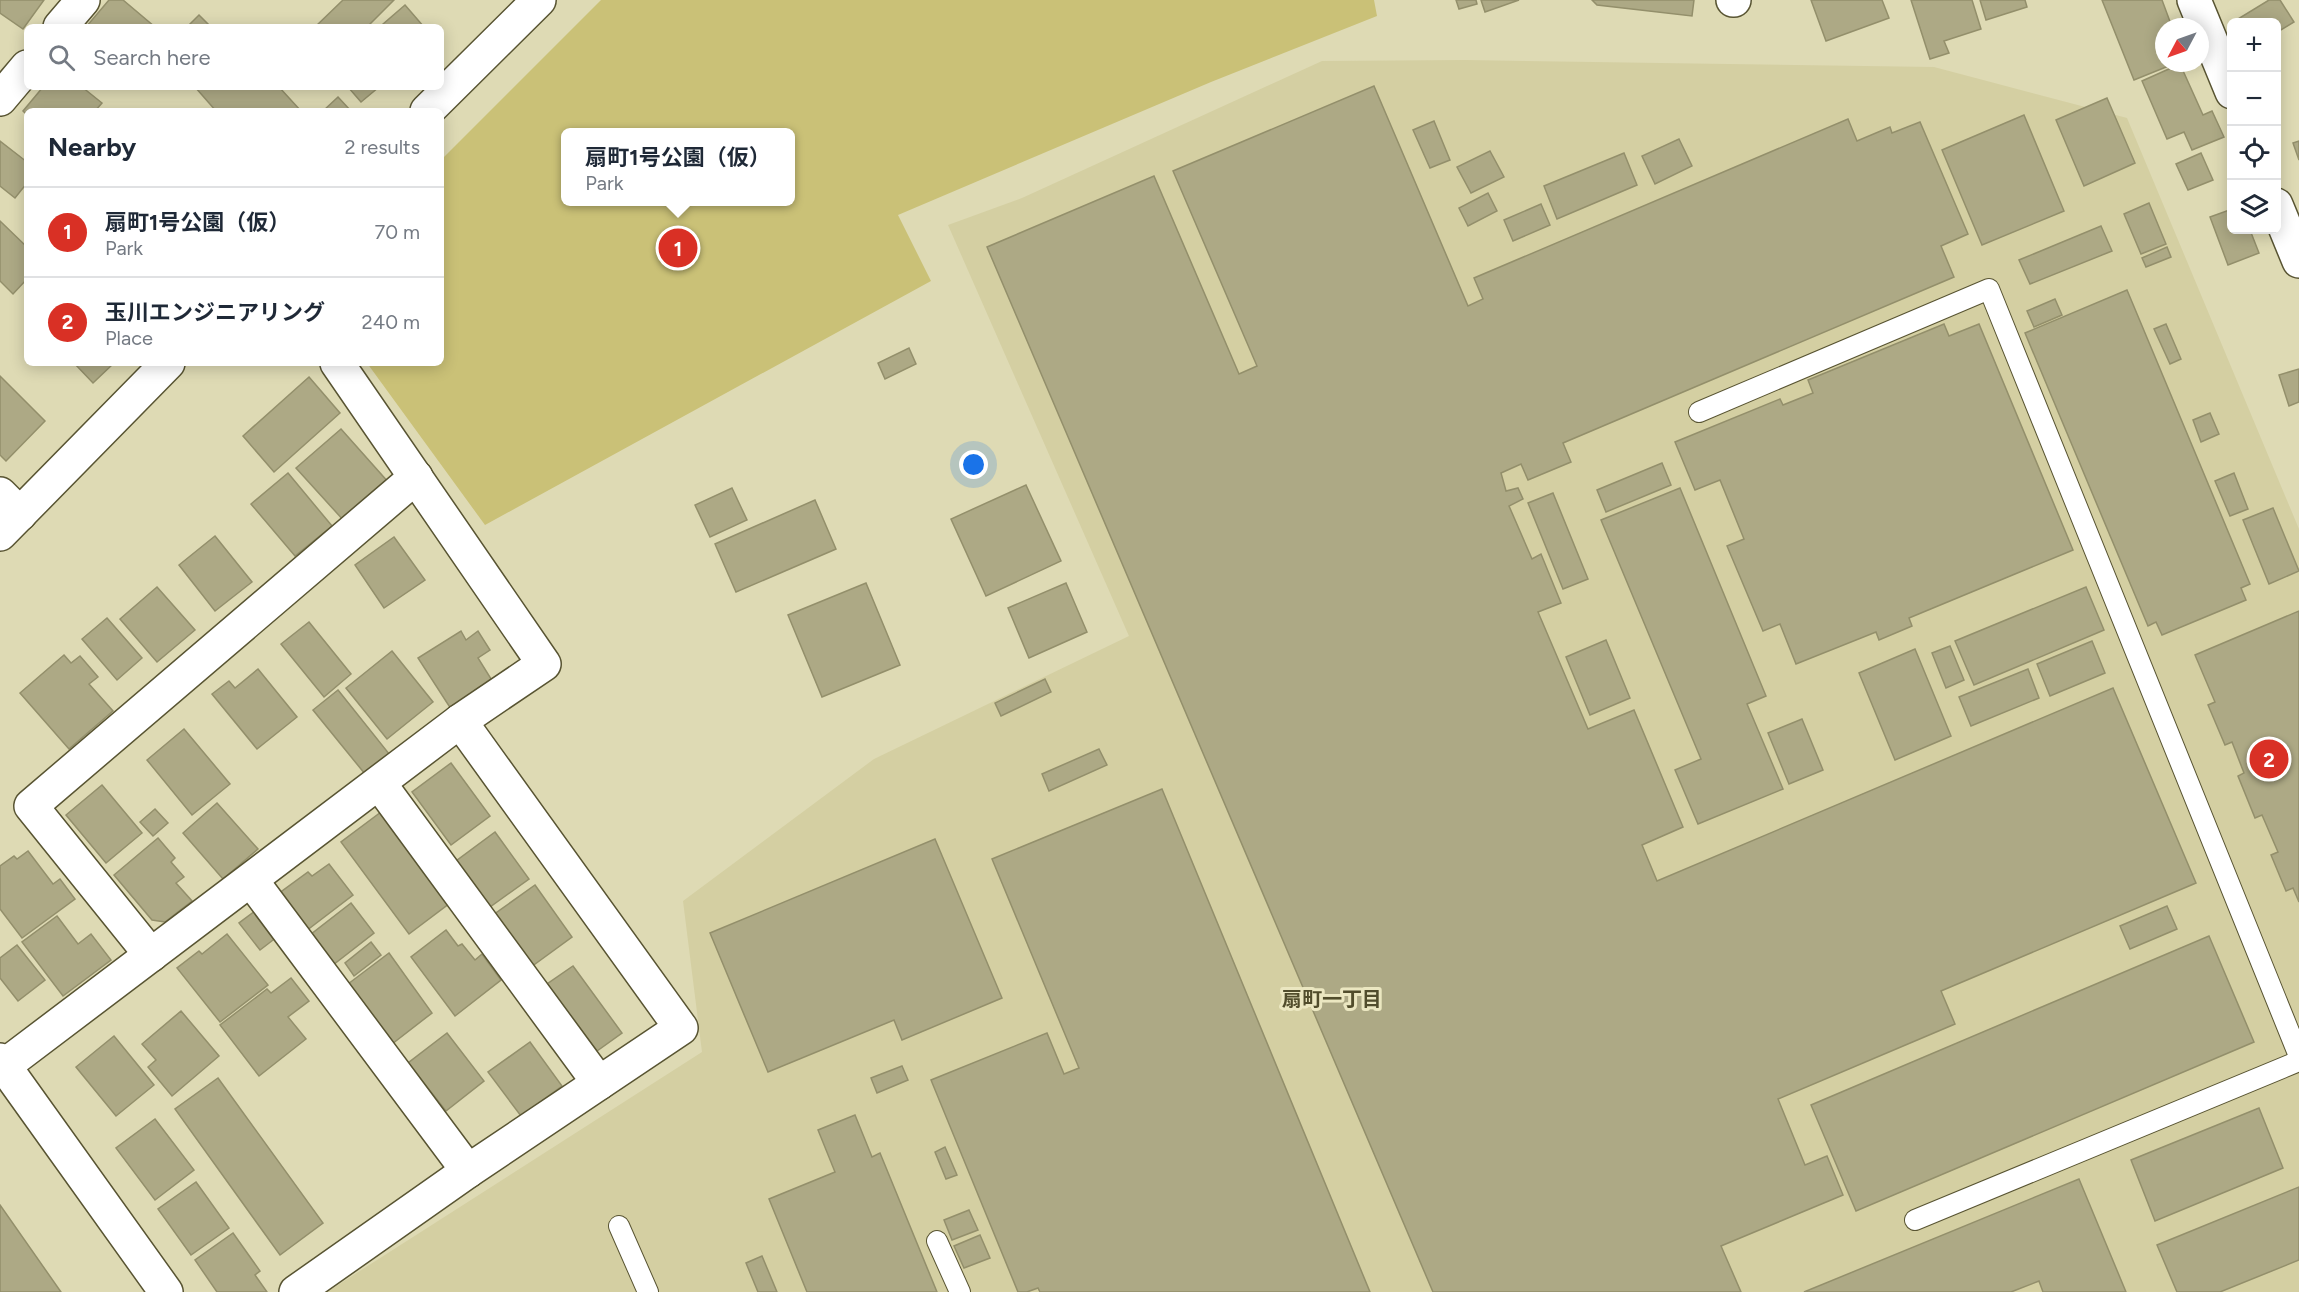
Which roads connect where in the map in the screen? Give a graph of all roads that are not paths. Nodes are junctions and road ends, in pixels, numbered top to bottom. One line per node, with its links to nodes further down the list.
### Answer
1 (83, 0): 4 (street)
2 (539, 0): 8 (street)
3 (2194, 0): 6 (street)
4 (63, 24)
5 (24, 70): 7 (street)
6 (2227, 80)
7 (0, 99)
8 (430, 108)
9 (2281, 215): 10 (street)
10 (2299, 259)
11 (165, 366): 15 (street)
12 (339, 366): 14 (street)
13 (1699, 412): 20 (lane)
14 (416, 477): 16 (street); 19 (street)
15 (6, 514)
16 (460, 721): 17 (street); 23 (street)
17 (379, 783): 18 (street); 23 (street)
18 (251, 880): 19 (street); 24 (street)
19 (151, 955): 22 (street)
20 (2299, 1056)
21 (2299, 1062): 25 (lane)
22 (2, 1063): 28 (street)
23 (599, 1083): 24 (street)
24 (468, 1171): 29 (street)
25 (1915, 1220)
26 (619, 1226): 30 (lane)
27 (936, 1241): 31 (lane)
28 (166, 1292)
29 (296, 1292)
30 (648, 1292)
31 (960, 1292)

